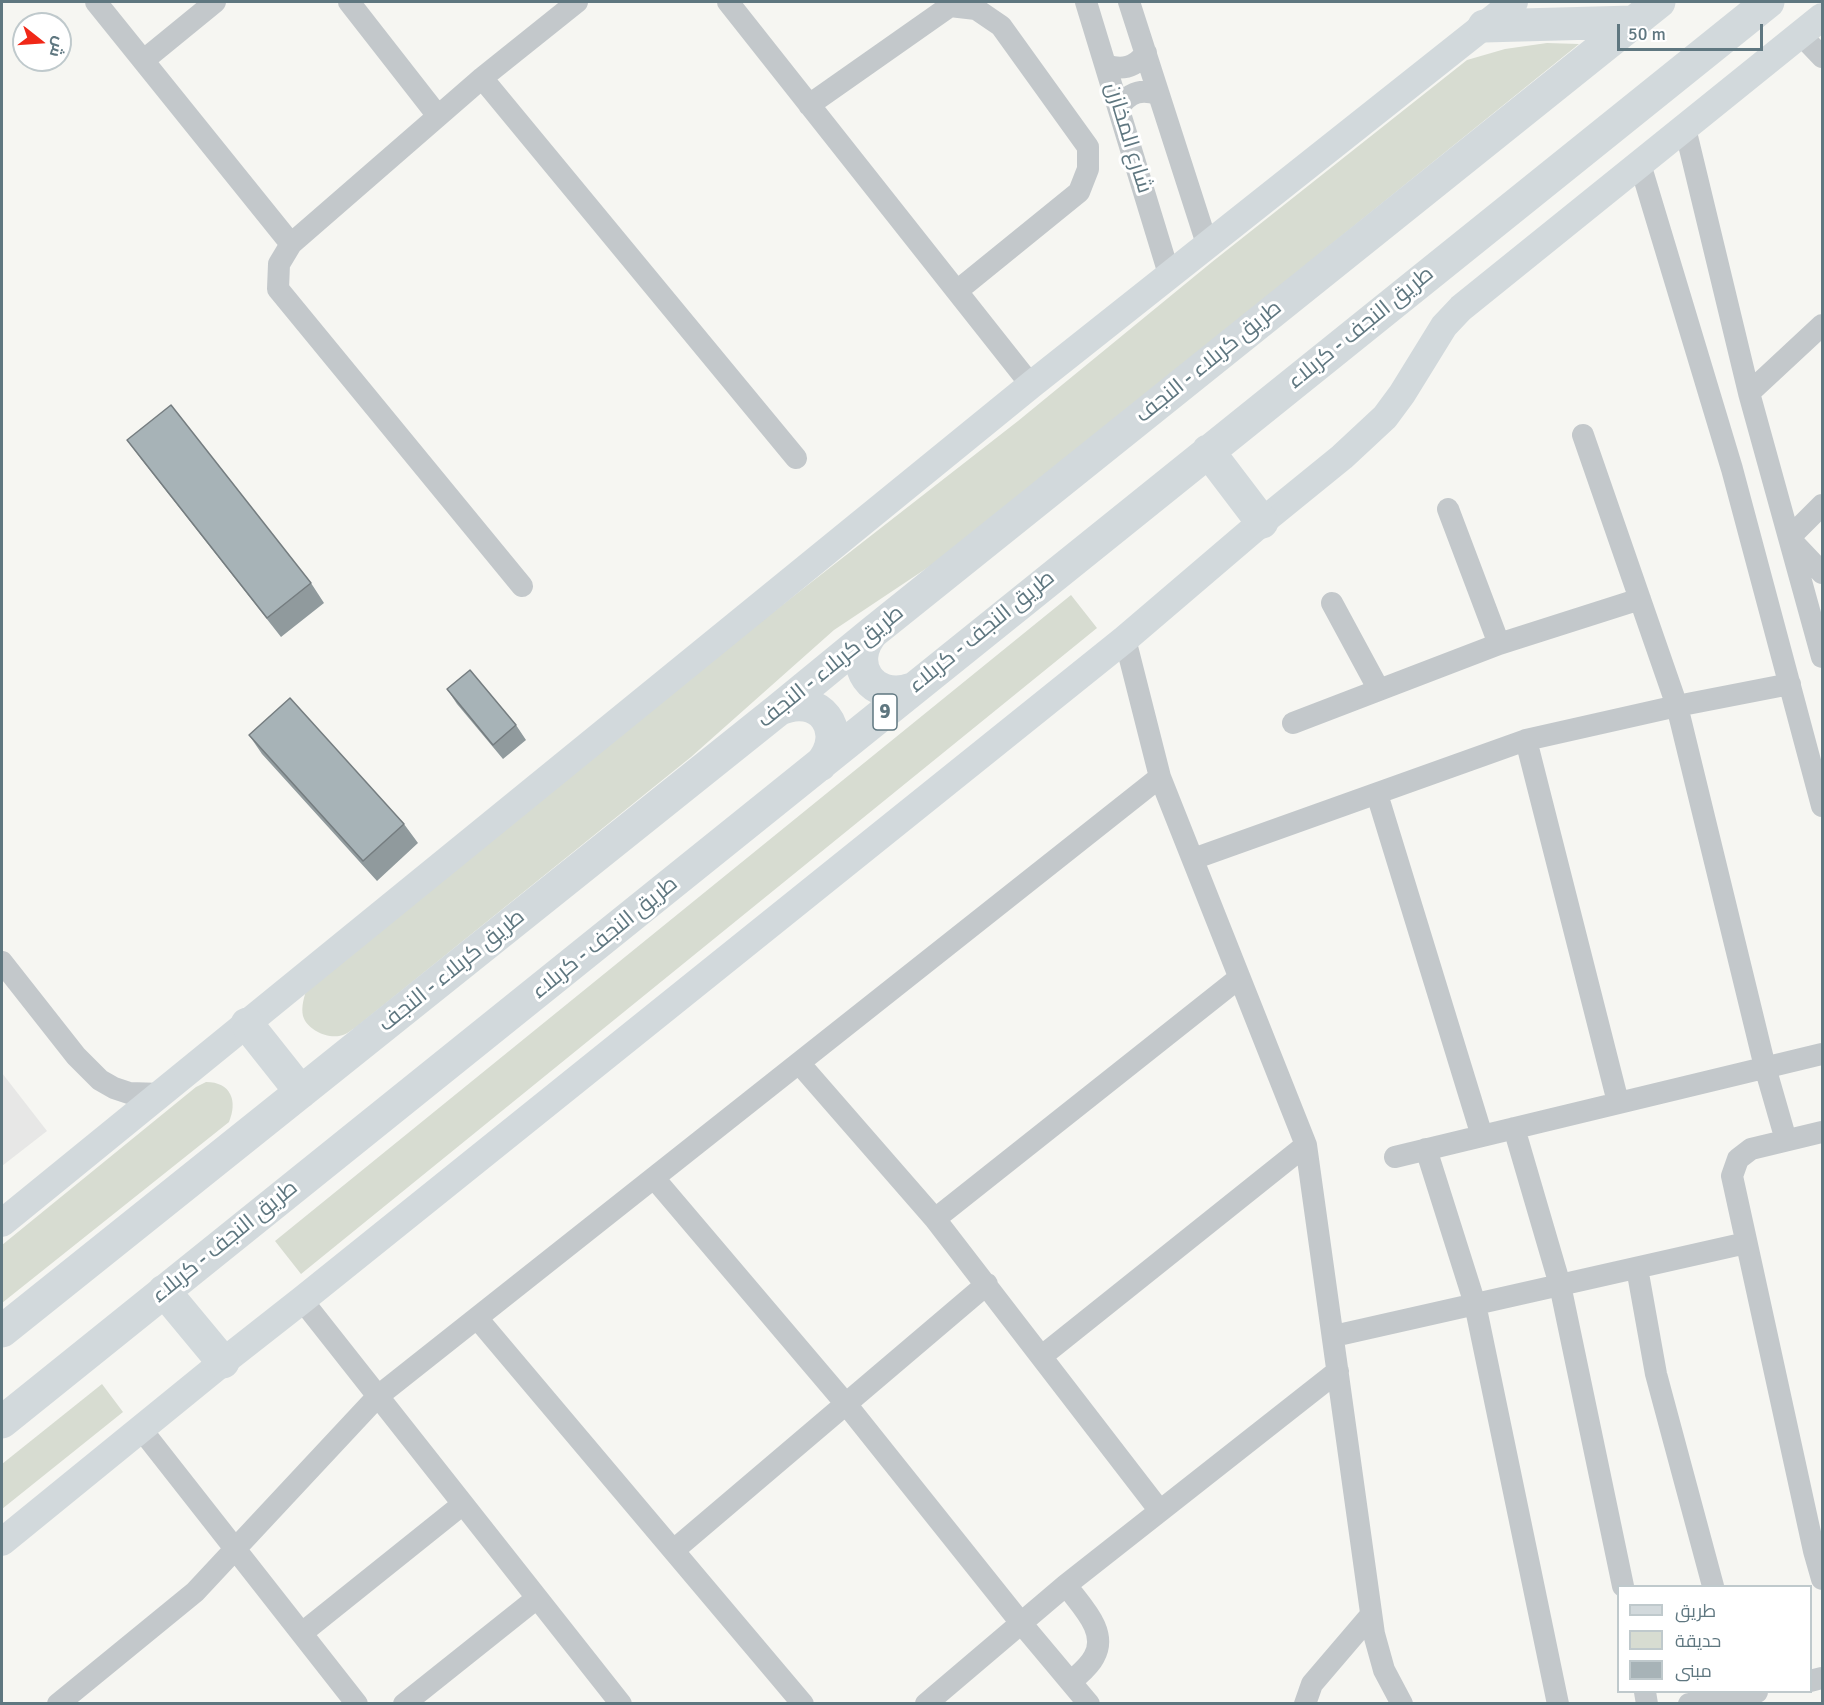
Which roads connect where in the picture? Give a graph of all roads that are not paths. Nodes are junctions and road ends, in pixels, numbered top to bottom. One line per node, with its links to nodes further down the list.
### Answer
1 (96, 2): 16 (street)
2 (215, 2): 16 (street)
3 (350, 2): 22 (street)
4 (577, 2): 18 (street)
5 (728, 2): 20 (street)
6 (1086, 2): 17 (street, شارع المخازن)
7 (1129, 2): 14 (street, شارع المخازن)
8 (1514, 2): 12 (main road)
9 (1659, 2): 11 (highway, طريق كربلاء - النجف)
10 (1768, 2): 33 (highway, طريق النجف - كربلاء / 9)
11 (1634, 22): 12 (highway); 43 (highway, طريق كربلاء - النجف)
12 (1484, 26): 26 (main road)
13 (1812, 26): 15 (street); 23 (main road)
14 (1146, 52): 17 (street); 19 (street, شارع المخازن)
15 (1822, 57)
16 (144, 60): 25 (street)
17 (1106, 65): 21 (street, شارع المخازن)
18 (482, 78): 22 (street); 34 (street)
19 (1159, 95): 21 (street); 26 (street, شارع المخازن)
20 (809, 105): 28 (street); 28 (street)
21 (1119, 107): 27 (street, شارع المخازن)
22 (438, 116): 25 (street)
23 (1685, 128): 24 (main road); 31 (street)
24 (1640, 164): 37 (main road); 47 (street)
25 (291, 244): 40 (street)
26 (1207, 244): 27 (main road)
27 (1169, 274): 30 (main road)
28 (957, 291): 30 (street)
29 (1822, 325): 31 (street)
30 (1032, 385): 61 (main road)
31 (1749, 393): 38 (street)
32 (1582, 435): 41 (street)
33 (1208, 451): 37 (highway); 48 (highway, طريق النجف - كربلاء / 9)
34 (796, 458)
35 (1822, 505): 38 (street)
36 (1448, 509): 45 (street)
37 (1262, 522): 44 (main road)
38 (1789, 538): 39 (street); 46 (street)
39 (1822, 573)
40 (522, 586)
41 (1640, 599): 45 (street); 50 (street)
42 (1332, 603): 49 (street)
43 (873, 632): 48 (highway); 51 (highway, طريق كربلاء - النجف)
44 (1125, 639): 55 (street); 83 (main road)
45 (1499, 644): 49 (street)
46 (1822, 657)
47 (1790, 684): 50 (street); 57 (street)
48 (912, 688): 54 (highway, طريق النجف - كربلاء / 9)
49 (1379, 690): 52 (street)
50 (1677, 706): 53 (street); 64 (street)
51 (778, 711): 54 (highway); 65 (highway, طريق كربلاء - النجف)
52 (1293, 723)
53 (1526, 741): 56 (street); 67 (street)
54 (820, 765): 82 (highway, طريق النجف - كربلاء / 9)
55 (1160, 777): 58 (street); 63 (street)
56 (1377, 794): 58 (street); 70 (street)
57 (1822, 806)
58 (1192, 859): 60 (street)
59 (2, 962): 66 (street)
60 (1239, 978): 72 (street); 76 (street)
61 (247, 1024): 65 (highway); 66 (main road)
62 (1822, 1054): 64 (street)
63 (799, 1063): 75 (street); 76 (street)
64 (1765, 1066): 67 (street); 71 (street)
65 (301, 1092): 86 (highway, طريق كربلاء - النجف)
66 (162, 1094): 77 (main road)
67 (1618, 1102): 68 (street)
68 (1514, 1128): 70 (street); 81 (street)
69 (1822, 1132): 71 (street)
70 (1482, 1136): 73 (street)
71 (1786, 1140): 78 (street)
72 (1306, 1145): 87 (street); 88 (street)
73 (1426, 1149): 74 (street); 84 (street)
74 (1395, 1157)
75 (654, 1178): 85 (street); 92 (street)
76 (935, 1219): 80 (street)
77 (2, 1223)
78 (1746, 1243): 79 (street); 100 (street)
79 (1637, 1268): 81 (street); 104 (street)
80 (987, 1284): 88 (street); 92 (street)
81 (1560, 1285): 84 (street); 103 (street)
82 (164, 1291): 89 (highway); 93 (highway, طريق النجف - كربلاء / 9)
83 (302, 1300): 89 (main road); 91 (street)
84 (1475, 1304): 87 (street); 120 (street)
85 (477, 1318): 91 (street); 99 (street)
86 (2, 1331)
87 (1334, 1336): 90 (street)
88 (1042, 1356): 96 (street)
89 (223, 1362): 94 (main road)
90 (1338, 1371): 96 (street); 106 (street)
91 (378, 1396): 95 (street); 98 (street)
92 (846, 1404): 99 (street); 107 (street)
93 (2, 1422)
94 (141, 1429): 97 (main road); 98 (street)
95 (463, 1504): 105 (street); 108 (street)
96 (1160, 1511): 102 (street)
97 (2, 1542)
98 (235, 1548): 108 (street); 111 (street)
99 (674, 1550): 115 (street)
100 (1818, 1550): 101 (street)
101 (1822, 1579)
102 (1066, 1585): 107 (street); 109 (street)
103 (1623, 1585)
104 (1712, 1585)
105 (537, 1598): 113 (street); 114 (street)
106 (1371, 1615): 118 (street); 119 (street)
107 (1021, 1623): 109 (street); 116 (street)
108 (302, 1633): 112 (street)
109 (1071, 1682): 117 (street)
110 (1731, 1694): 121 (street)
111 (58, 1704)
112 (357, 1704)
113 (404, 1704)
114 (621, 1704)
115 (803, 1704)
116 (926, 1704)
117 (1089, 1704)
118 (1305, 1704)
119 (1402, 1704)
120 (1558, 1704)
121 (1689, 1704)

